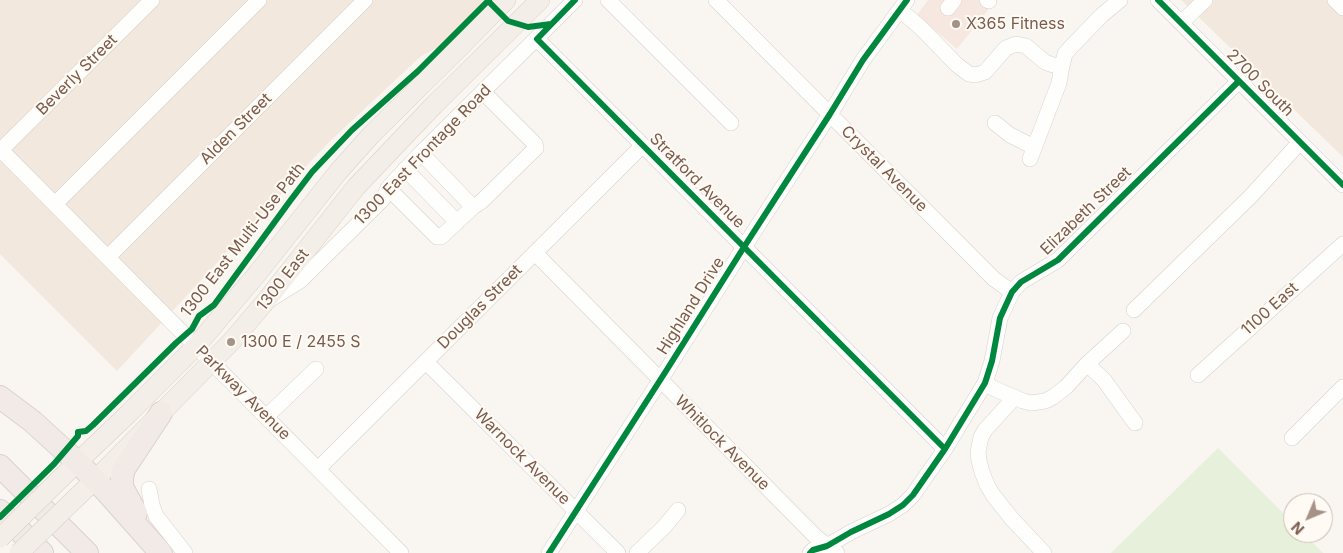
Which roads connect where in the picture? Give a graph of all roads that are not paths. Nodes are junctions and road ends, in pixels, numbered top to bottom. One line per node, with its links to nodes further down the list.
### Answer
1 (152, 0): 27 (street, Beverly Street)
2 (259, 0): 32 (street)
3 (365, 0): 38 (street, Alden Street)
4 (524, 0): 13 (main road)
5 (540, 0): 21 (main road, 1300 East)
6 (576, 0): 17 (street, 1300 East Frontage Road)
7 (608, 0): 23 (street)
8 (716, 0): 22 (street, Crystal Avenue)
9 (1120, 0): 18 (street)
10 (1158, 0): 16 (street, 2700 South)
11 (1205, 0): 16 (street)
12 (1336, 0): 15 (street)
13 (502, 1): 21 (main road); 43 (main road, 1300 East)
14 (904, 5): 18 (street); 22 (street, Highland Drive)
15 (1343, 8)
16 (1180, 23): 19 (street, 2700 South)
17 (537, 39): 20 (street, 1300 East Frontage Road); 26 (street, Stratford Avenue)
18 (1062, 66): 24 (street)
19 (1239, 81): 25 (street, 2700 South); 39 (street, Elizabeth Street)
20 (484, 92): 28 (street, 1300 East Frontage Road); 33 (street)
21 (434, 106): 40 (main road, 1300 East)
22 (830, 114): 36 (street, Highland Drive); 39 (street, Crystal Avenue)
23 (731, 123)
24 (995, 123)
25 (1300, 142): 30 (street, 2700 South); 41 (street)
26 (642, 146): 36 (street, Stratford Avenue); 37 (street, Douglas Street)
27 (1, 150): 32 (street, Parkway Avenue)
28 (421, 153): 29 (street, 1300 East Frontage Road); 33 (street)
29 (406, 169): 31 (street, 1300 East Frontage Road); 34 (street)
30 (1343, 184)
31 (388, 188): 34 (street); 40 (street, 1300 East Frontage Road)
32 (55, 204): 38 (street, Parkway Avenue)
33 (473, 207): 34 (street)
34 (457, 222)
35 (1343, 244): 48 (street, 1100 East)
36 (744, 247): 49 (street, Highland Drive); 58 (street, Stratford Avenue)
37 (535, 253): 45 (street, Douglas Street); 49 (street, Whitlock Avenue)
38 (108, 257): 43 (street, Parkway Avenue)
39 (1012, 292): 50 (street, Elizabeth Street)
40 (265, 302): 44 (main road, 1300 East)
41 (1134, 310)
42 (1122, 331): 46 (street)
43 (196, 346): 44 (street, Parkway Avenue); 61 (main road, 1300 East)
44 (211, 362): 54 (main road, 1300 East); 55 (street, Parkway Avenue)
45 (426, 362): 60 (street, Douglas Street); 66 (street, Warnock Avenue)
46 (1087, 364): 53 (street); 56 (street)
47 (316, 369): 55 (street)
48 (1198, 375)
49 (660, 380): 66 (street, Highland Drive); 69 (street, Whitlock Avenue)
50 (985, 383): 53 (street); 58 (street, Elizabeth Street)
51 (1343, 387): 57 (street)
52 (0, 397): 61 (highway)
53 (1014, 398): 80 (street)
54 (161, 413): 62 (main road, 1300 East); 67 (highway)
55 (266, 417): 60 (street, Parkway Avenue)
56 (1134, 423)
57 (1292, 438)
58 (945, 449): 69 (street, Elizabeth Street)
59 (0, 466): 72 (highway)
60 (318, 469): 75 (street, Parkway Avenue)
61 (70, 470): 62 (highway); 68 (main road, 1300 East, bridge)
62 (87, 487): 67 (highway); 70 (main road, 1300 East, bridge)
63 (149, 489): 74 (street)
64 (678, 510): 78 (street)
65 (0, 511): 71 (highway)
66 (576, 511): 76 (street, Highland Drive); 77 (street, Warnock Avenue)
67 (142, 530): 73 (highway)
68 (0, 538)
69 (829, 551): 79 (street, Elizabeth Street)
70 (19, 553)
71 (42, 553)
72 (87, 553)
73 (161, 553)
74 (185, 553)
75 (401, 553)
76 (550, 553)
77 (618, 553)
78 (637, 553)
79 (810, 553)
80 (1044, 553)

